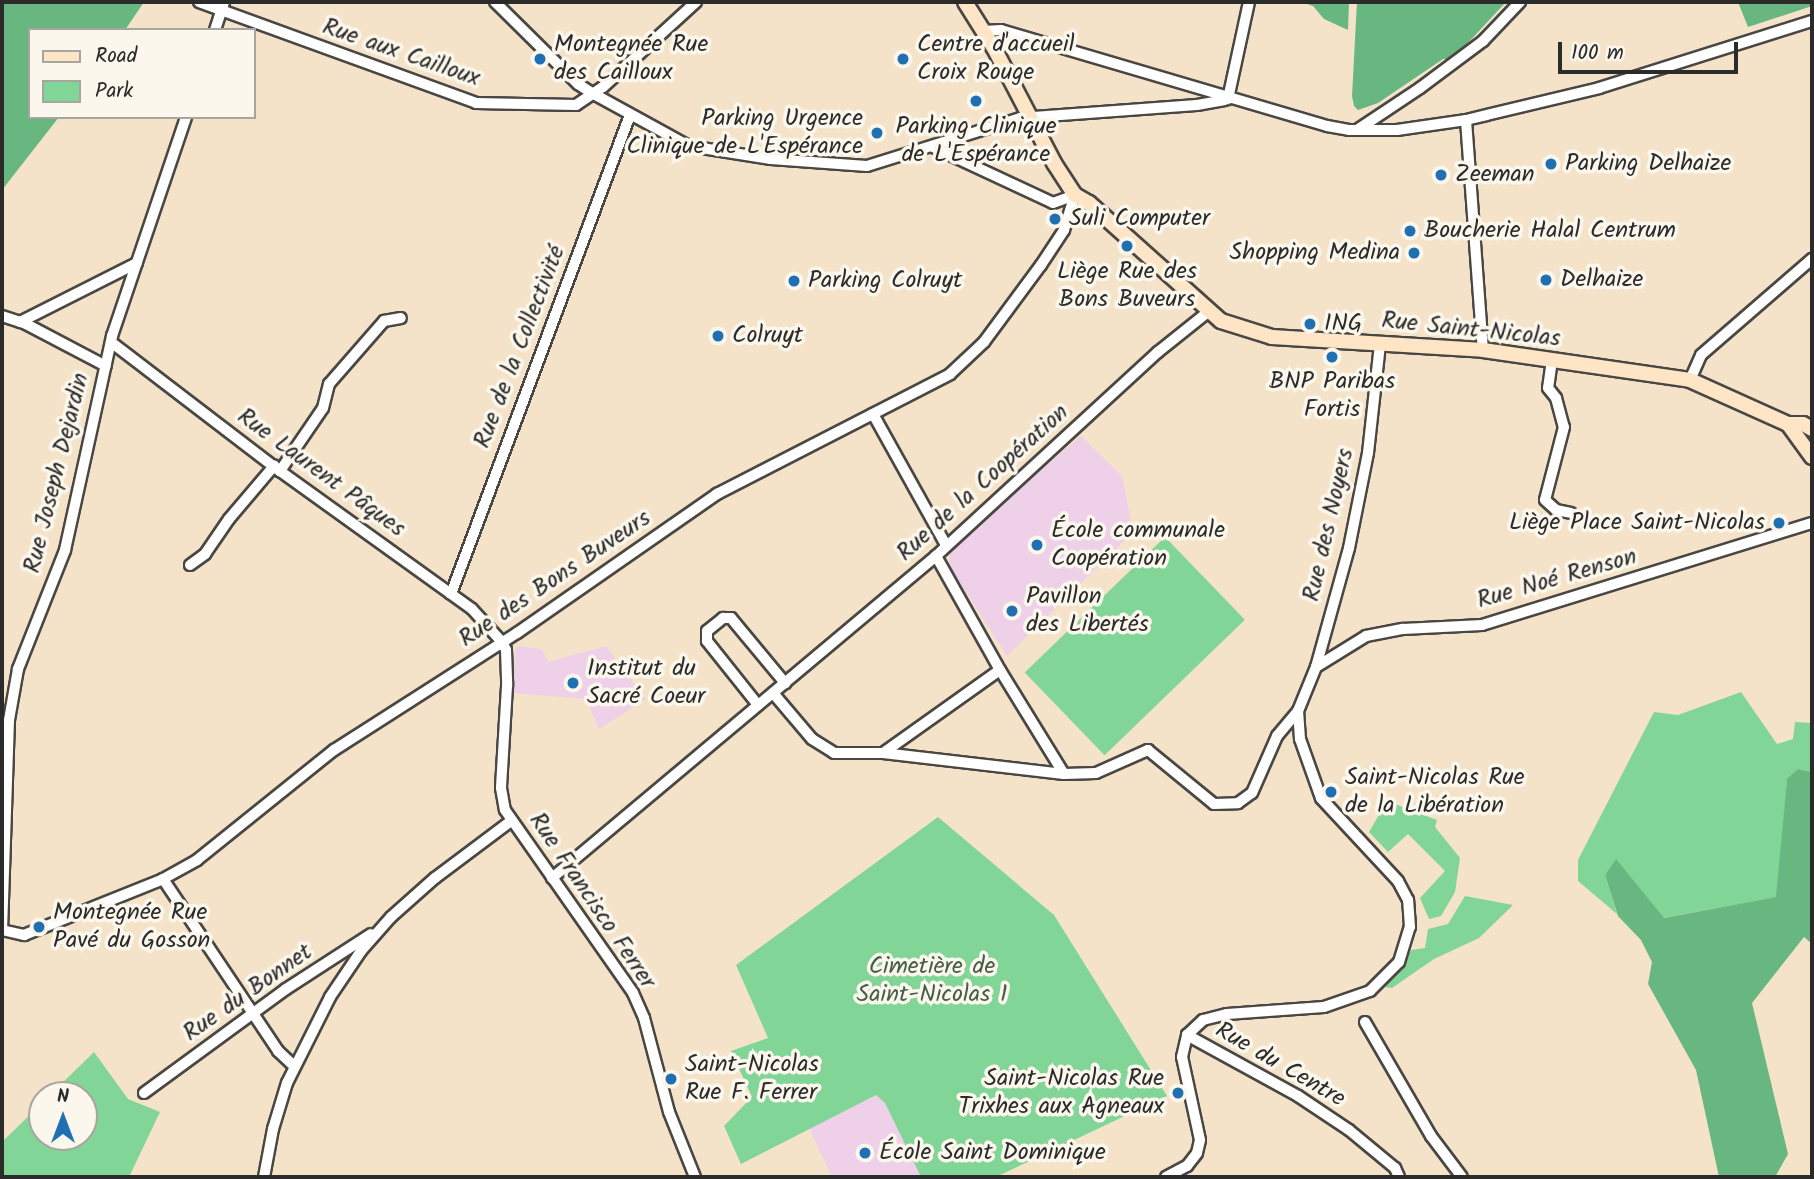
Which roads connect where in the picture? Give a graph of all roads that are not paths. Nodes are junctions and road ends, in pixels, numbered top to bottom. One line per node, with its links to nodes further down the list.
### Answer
1 (199, 2): 7 (street, Rue aux Cailloux)
2 (495, 2): 11 (street)
3 (696, 2): 11 (street, Rue aux Cailloux)
4 (965, 2): 10 (street, Rue Saint-Nicolas)
5 (1250, 2): 12 (street)
6 (1520, 2): 17 (street)
7 (223, 6): 9 (street); 11 (street, Rue aux Cailloux)
8 (1812, 21): 16 (street)
9 (216, 28)
10 (984, 31): 12 (street); 14 (street, Rue Saint-Nicolas)
11 (592, 93): 13 (street)
12 (1227, 99): 14 (street); 17 (street)
13 (630, 115): 18 (street); 42 (street, Rue de la Collectivité)
14 (1031, 117): 18 (street); 19 (street, Rue Saint-Nicolas)
15 (185, 119): 21 (street, Rue Joseph Dejardin)
16 (1466, 120): 17 (street); 28 (street)
17 (1357, 130)
18 (933, 147): 19 (street)
19 (1075, 195): 22 (street, Rue Saint-Nicolas); 32 (street, Rue des Bons Buveurs)
20 (1812, 259): 31 (street)
21 (137, 263): 25 (street); 26 (street, Rue Joseph Dejardin)
22 (1208, 312): 27 (street, Rue Saint-Nicolas); 39 (street, Rue de la Coopération)
23 (2, 316): 25 (street)
24 (401, 318): 36 (street)
25 (20, 322): 30 (street)
26 (111, 342): 30 (street, Rue Joseph Dejardin); 36 (street, Rue Laurent Pâques)
27 (1375, 343): 28 (street, Rue Saint-Nicolas); 44 (street, Rue des Noyers)
28 (1483, 350): 29 (street, Rue Saint-Nicolas)
29 (1552, 360): 31 (street, Rue Saint-Nicolas); 37 (street)
30 (106, 366): 55 (street, Rue Joseph Dejardin)
31 (1690, 380): 33 (street, Rue Saint-Nicolas)
32 (873, 414): 39 (street); 43 (street, Rue des Bons Buveurs)
33 (1788, 424): 34 (street, Rue Saint-Nicolas); 35 (street, Rue Saint-Nicolas)
34 (1812, 429)
35 (1812, 457)
36 (277, 468): 41 (street); 42 (street, Rue Laurent Pâques)
37 (1572, 513)
38 (1812, 523): 44 (street, Rue Noé Renson)
39 (946, 545): 40 (street, Rue de la Coopération)
40 (936, 556): 45 (street); 46 (street, Rue de la Coopération)
41 (190, 565)
42 (451, 594): 43 (street, Rue Laurent Pâques)
43 (502, 642): 52 (street, Rue Francisco Ferrer); 54 (street, Rue des Bons Buveurs)
44 (1316, 667): 49 (street, Rue des Noyers)
45 (1000, 670): 50 (street); 51 (street)
46 (785, 683): 47 (street, Rue de la Coopération); 48 (street)
47 (774, 693): 48 (street, Rue de la Coopération); 50 (street)
48 (758, 705): 53 (street, Rue de la Coopération)
49 (1298, 711): 51 (street); 59 (street, Rue du Centre)
50 (883, 754): 51 (street)
51 (1064, 774)
52 (511, 821): 53 (street, Rue Francisco Ferrer); 56 (street, Rue du Bonnet)
53 (552, 878): 63 (street, Rue Francisco Ferrer)
54 (163, 880): 55 (street, Rue des Bons Buveurs); 57 (street)
55 (2, 930)
56 (379, 931): 57 (street, Rue du Bonnet); 60 (street, Rue du Bonnet)
57 (253, 1013): 60 (street); 61 (street, Rue du Bonnet)
58 (1365, 1022): 66 (street)
59 (1187, 1035): 64 (street); 65 (street, Rue du Centre)
60 (294, 1066): 62 (street, Rue du Bonnet)
61 (144, 1093)
62 (264, 1177)
63 (695, 1177)
64 (1166, 1177)
65 (1399, 1177)
66 (1462, 1177)

